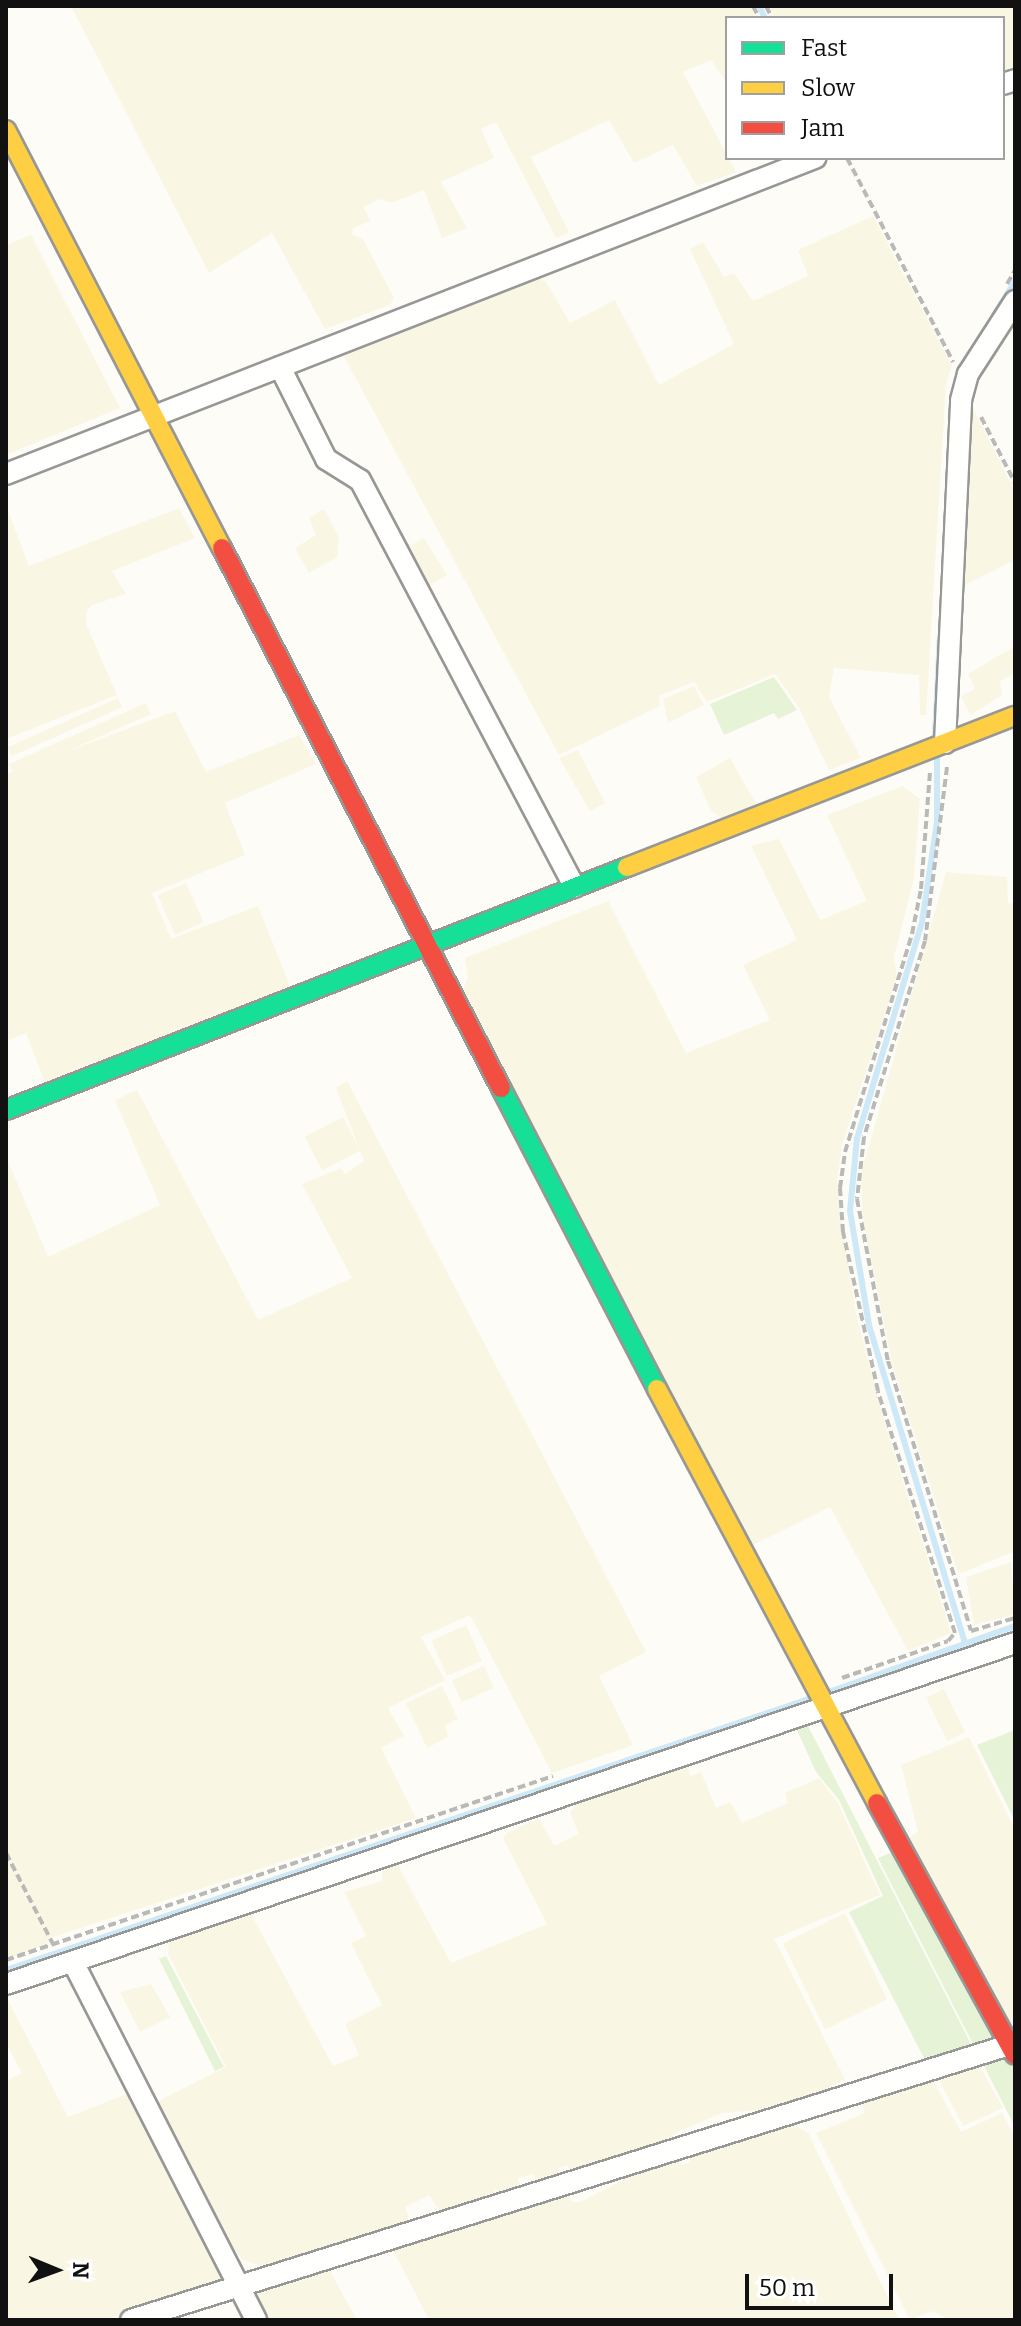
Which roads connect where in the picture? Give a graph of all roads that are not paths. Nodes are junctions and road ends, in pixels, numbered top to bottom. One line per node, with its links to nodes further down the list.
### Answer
1 (6, 130): 5 (street)
2 (810, 160): 4 (street)
3 (1015, 301): 8 (street)
4 (280, 367): 5 (street); 9 (street)
5 (151, 416): 6 (street); 10 (street)
6 (6, 474)
7 (1015, 716): 8 (street)
8 (938, 753): 9 (street)
9 (575, 887): 10 (street)
10 (427, 944): 11 (street); 13 (street)
11 (6, 1110)
12 (1015, 1643): 13 (street)
13 (819, 1696): 14 (street); 16 (street)
14 (73, 1962): 15 (street); 17 (street)
15 (6, 1984)
16 (1013, 2047): 17 (street)
17 (238, 2286): 18 (street); 19 (street)
18 (131, 2320)
19 (256, 2320)

